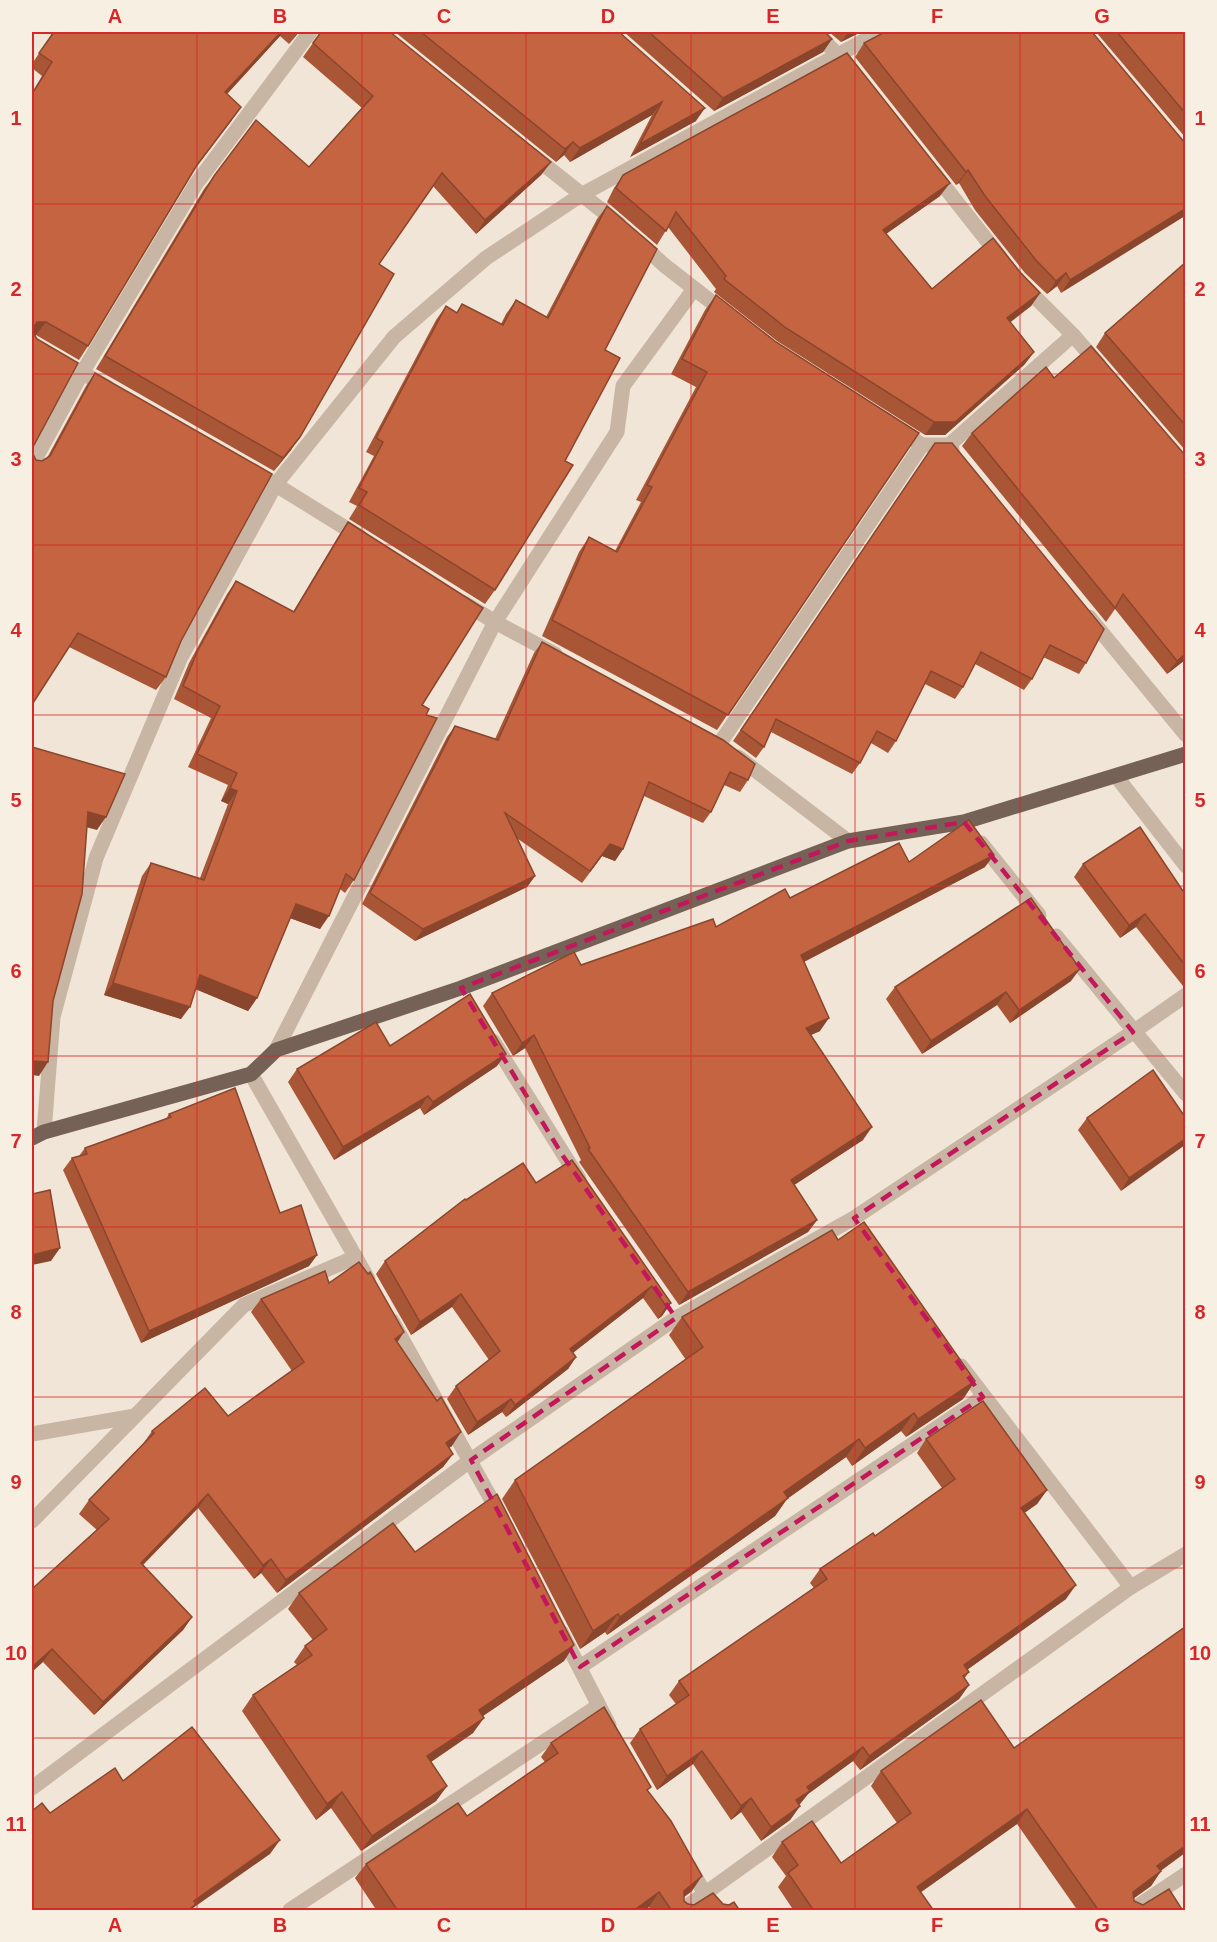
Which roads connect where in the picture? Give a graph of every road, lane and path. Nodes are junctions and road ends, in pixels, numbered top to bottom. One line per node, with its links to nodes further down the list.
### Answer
1 (310, 32): 13 (street)
2 (815, 32): 4 (street)
3 (880, 32): 4 (street)
4 (840, 54): 5 (street); 8 (street)
5 (855, 73)
6 (517, 143): 8 (street)
7 (921, 158): 11 (street)
8 (580, 195): 9 (street); 22 (street)
9 (694, 288): 10 (street); 26 (street)
10 (737, 322)
11 (1073, 335): 14 (street); 18 (street)
12 (32, 344): 13 (street)
13 (82, 373): 15 (street); 20 (street)
14 (1110, 378)
15 (123, 396)
16 (884, 420): 17 (street)
17 (922, 445): 18 (street); 32 (street)
18 (949, 446): 19 (street)
19 (964, 464)
20 (32, 465)
21 (256, 472): 22 (street)
22 (276, 484): 23 (street); 40 (street)
23 (376, 547)
24 (455, 597): 26 (street)
25 (1082, 609): 28 (street)
26 (495, 622): 27 (street); 37 (street)
27 (566, 660)
28 (1185, 735)
29 (1185, 754): 30 (main road)
30 (1116, 776): 31 (main road); 33 (street)
31 (964, 822): 32 (main road); 36 (street)
32 (848, 841): 37 (main road)
33 (1185, 866)
34 (1185, 995): 36 (street)
35 (485, 1027): 41 (street)
36 (1133, 1032): 39 (street); 49 (street)
37 (276, 1050): 38 (main road)
38 (251, 1074): 40 (main road); 42 (street)
39 (1185, 1094)
40 (38, 1135)
41 (590, 1194)
42 (356, 1257): 43 (street); 47 (street)
43 (373, 1288)
44 (384, 1308): 49 (street)
45 (949, 1350): 46 (street)
46 (983, 1397): 53 (street); 55 (street)
47 (135, 1416): 48 (street); 50 (street)
48 (32, 1434)
49 (471, 1460): 51 (street); 58 (street)
50 (32, 1521)
51 (509, 1532)
52 (1185, 1554): 53 (street)
53 (1131, 1587): 61 (street)
54 (552, 1615): 55 (street)
55 (580, 1667): 56 (street)
56 (598, 1706): 57 (street); 62 (street)
57 (615, 1735)
58 (32, 1788)
59 (682, 1854): 61 (street)
60 (1185, 1874): 65 (street)
61 (705, 1894): 63 (street); 64 (street)
62 (290, 1911)
63 (682, 1911)
64 (717, 1911)
65 (1132, 1911)

